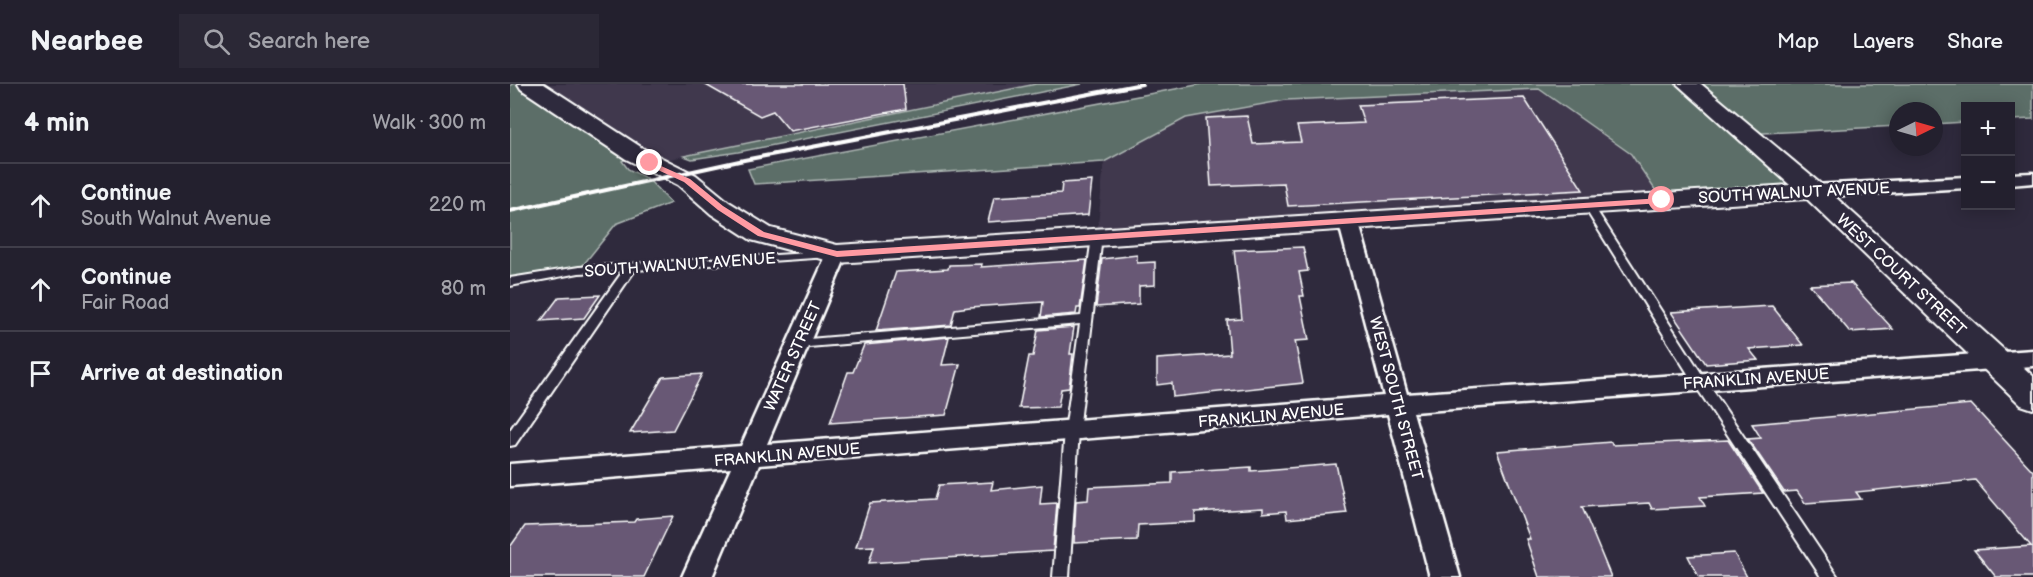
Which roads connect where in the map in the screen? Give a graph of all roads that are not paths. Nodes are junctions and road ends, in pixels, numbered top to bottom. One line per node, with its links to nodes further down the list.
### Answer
1 (529, 84): 10 (main road)
2 (1688, 84): 6 (main road, WEST COURT STREET)
3 (2033, 178): 4 (street)
4 (2015, 180)
5 (1961, 182): 6 (street, SOUTH WALNUT AVENUE)
6 (1813, 191): 7 (main road, SOUTH WALNUT AVENUE); 16 (main road, WEST COURT STREET)
7 (1588, 205): 8 (main road, SOUTH WALNUT AVENUE); 17 (lane)
8 (1348, 220): 9 (main road, SOUTH WALNUT AVENUE); 19 (street, WEST SOUTH STREET)
9 (1097, 237): 10 (main road, SOUTH WALNUT AVENUE); 13 (lane)
10 (837, 254): 11 (lane, SOUTH WALNUT AVENUE); 14 (street, WATER STREET)
11 (631, 268): 12 (lane, SOUTH WALNUT AVENUE); 21 (lane)
12 (510, 282)
13 (1085, 320): 14 (lane); 20 (lane)
14 (797, 344): 22 (street, WATER STREET)
15 (2033, 358): 16 (street, FRANKLIN AVENUE)
16 (1996, 360): 17 (street, FRANKLIN AVENUE); 18 (main road, WEST COURT STREET)
17 (1700, 382): 19 (street, FRANKLIN AVENUE); 27 (lane)
18 (2033, 396)
19 (1398, 404): 20 (street, FRANKLIN AVENUE); 26 (street, WEST SOUTH STREET)
20 (1072, 431): 22 (street, FRANKLIN AVENUE); 25 (lane)
21 (510, 441)
22 (748, 457): 23 (street, FRANKLIN AVENUE); 24 (street, WATER STREET)
23 (510, 475)
24 (697, 577)
25 (1061, 577)
26 (1445, 577)
27 (1830, 577)

